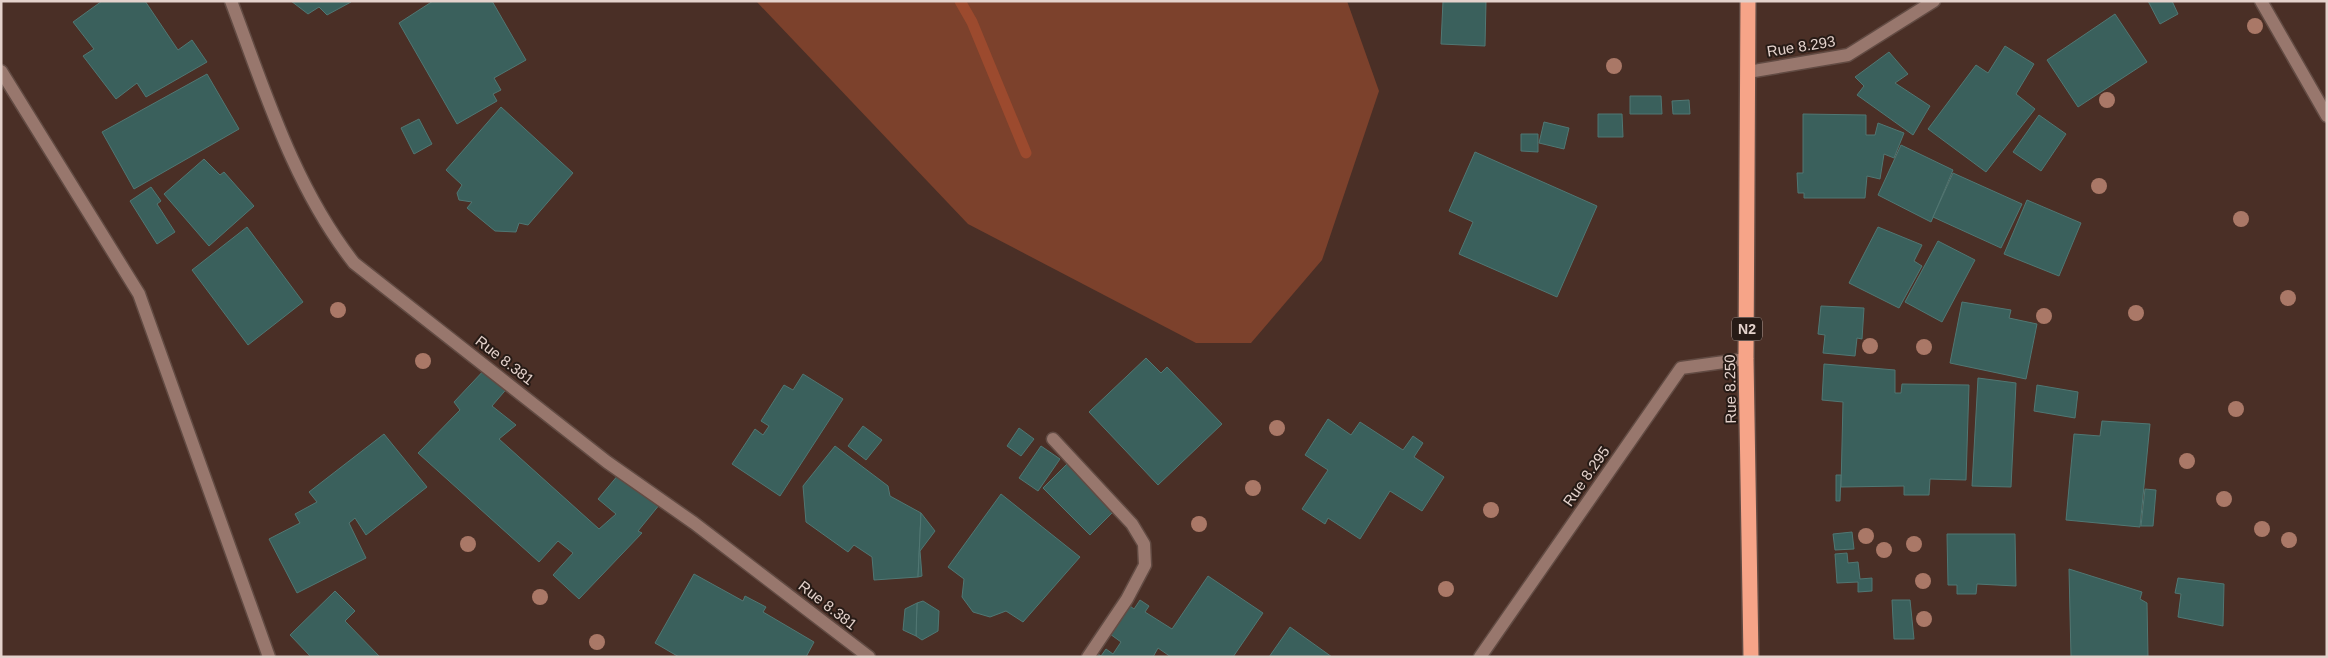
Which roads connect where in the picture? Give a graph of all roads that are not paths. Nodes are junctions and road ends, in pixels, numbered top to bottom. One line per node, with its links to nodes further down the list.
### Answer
1 (231, 1): 11 (street, Rue 8.381)
2 (1748, 1): 6 (highway, Rue 8.250 / N2)
3 (1934, 1): 6 (street, Rue 8.293)
4 (2261, 1): 7 (street)
5 (1, 71): 10 (street)
6 (1748, 72): 8 (highway, Rue 8.250 / N2)
7 (2327, 116)
8 (1746, 359): 13 (street, Rue 8.295); 14 (highway, Rue 8.250 / N2)
9 (1053, 439): 12 (street)
10 (269, 657)
11 (869, 657)
12 (1088, 657)
13 (1480, 657)
14 (1751, 657)

